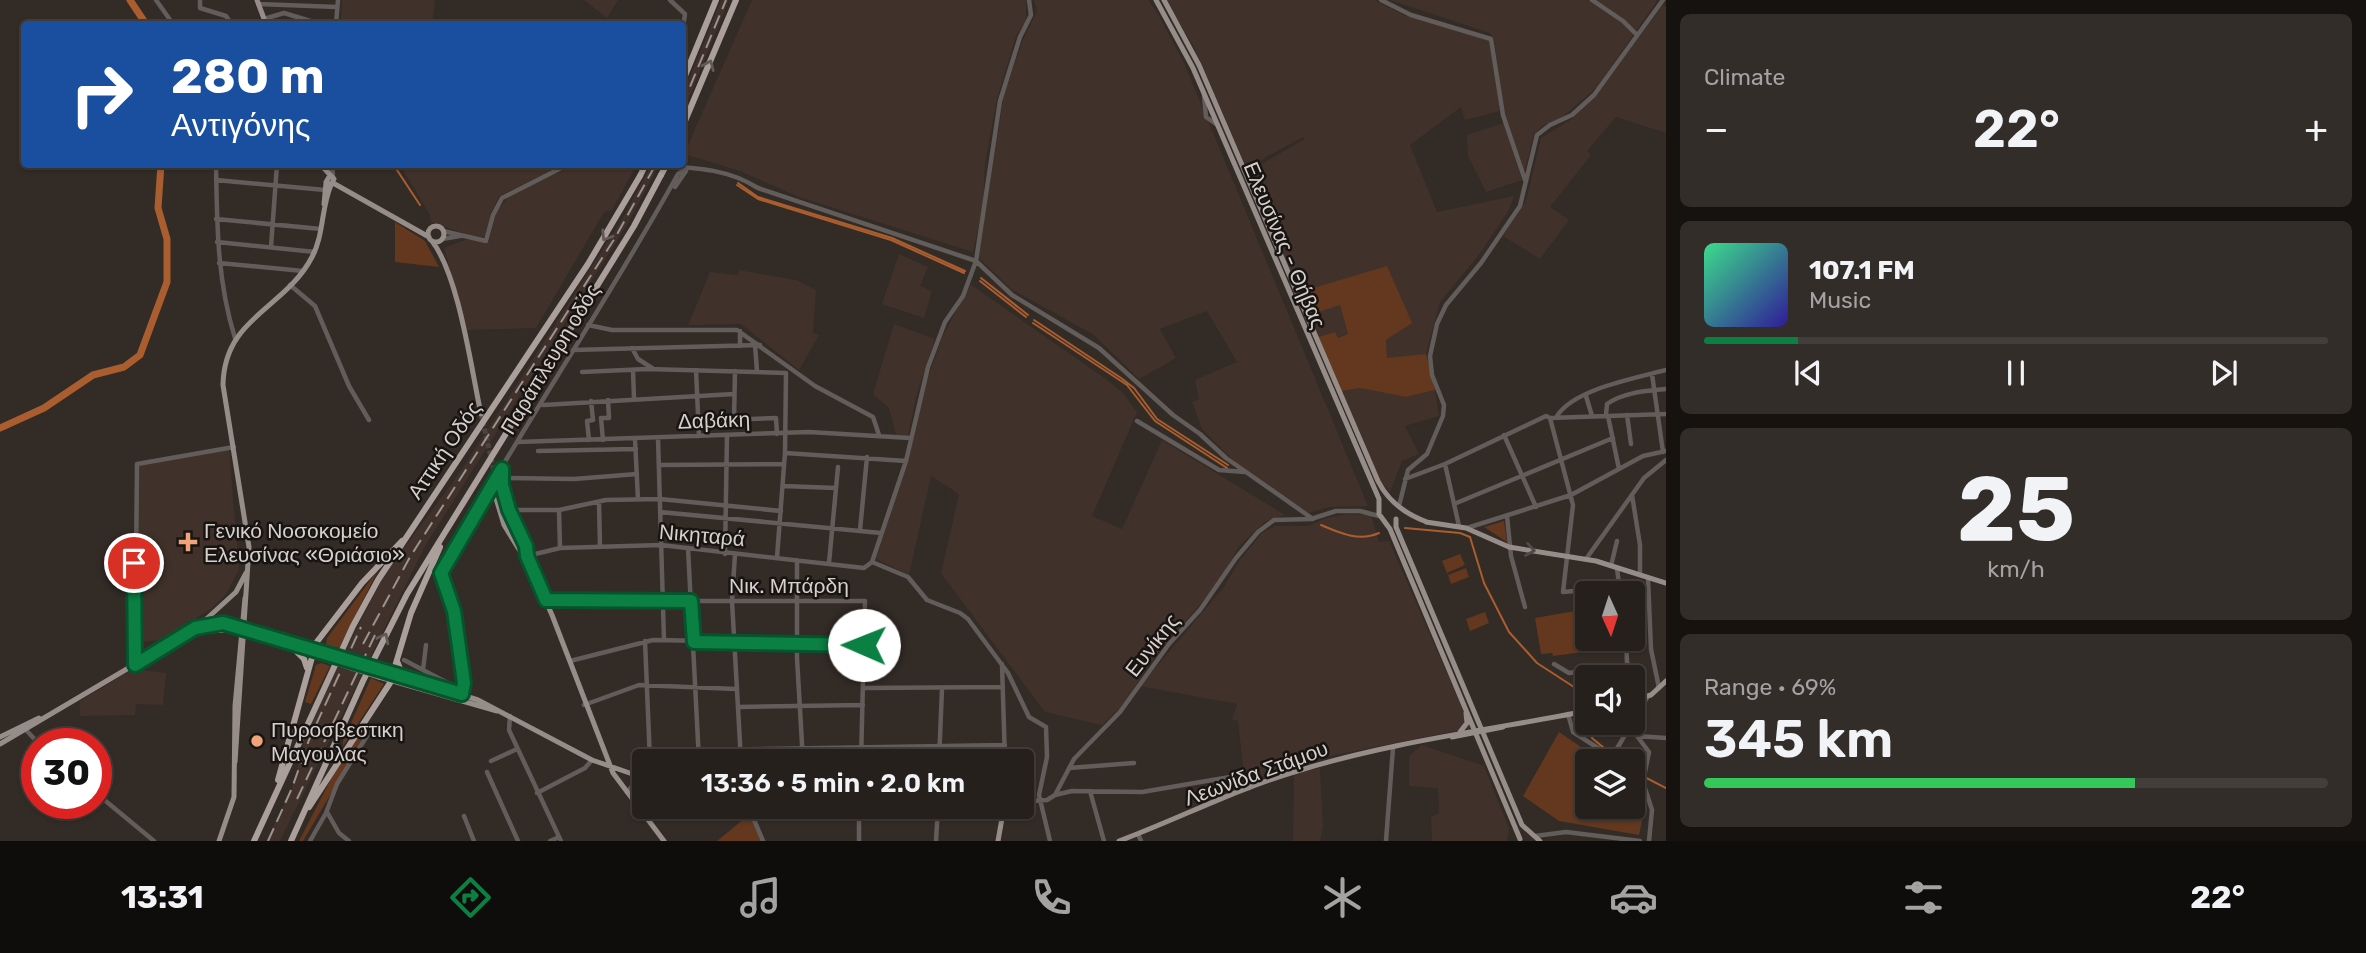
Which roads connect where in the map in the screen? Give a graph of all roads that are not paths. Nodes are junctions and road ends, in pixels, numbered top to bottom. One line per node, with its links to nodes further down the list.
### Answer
1 (156, 0): 17 (street)
2 (200, 0): 18 (street)
3 (332, 0): 16 (street)
4 (338, 0): 16 (street)
5 (670, 0): 23 (street)
6 (716, 0): 25 (highway)
7 (736, 0): 26 (highway, one-way to 7)
8 (1029, 0): 52 (street)
9 (1156, 0): 140 (main road, Ελευσίνας - Θήβας)
10 (1164, 0): 136 (main road, Ελευσίνας - Θήβας)
11 (1381, 0): 36 (street)
12 (1592, 0): 24 (street)
13 (1663, 1): 24 (street)
14 (257, 2): 15 (street); 19 (main road)
15 (282, 2): 16 (street)
16 (334, 7): 22 (street)
17 (171, 21)
18 (229, 21)
19 (265, 21)
20 (267, 21): 21 (street)
21 (310, 21)
22 (336, 21)
23 (685, 21)
24 (1637, 35): 36 (street)
25 (686, 73)
26 (686, 119)
27 (216, 168): 35 (street)
28 (277, 168): 38 (street)
29 (322, 168): 37 (main road)
30 (331, 168): 37 (street)
31 (561, 168): 45 (street)
32 (642, 168): 161 (highway, Αττική Οδός, one-way to 161, bridge)
33 (665, 168): 155 (highway, Αττική Οδός, bridge)
34 (687, 168): 52 (street); 56 (street, Παράπλευρη οδός)
35 (216, 180): 38 (street); 39 (street)
36 (1525, 181): 127 (street)
37 (329, 182): 38 (street); 41 (main road); 42 (main road)
38 (276, 185): 40 (street)
39 (216, 219): 40 (street); 48 (street)
40 (273, 224): 42 (street); 49 (street)
41 (411, 228): 43 (main road); 46 (main road)
42 (321, 229): 50 (main road)
43 (430, 230): 44 (main road); 46 (main road)
44 (443, 230): 45 (street); 47 (main road)
45 (464, 236): 47 (street)
46 (430, 239): 47 (main road); 51 (main road)
47 (442, 239): 51 (main road)
48 (216, 242): 49 (street); 53 (street)
49 (271, 247): 50 (street)
50 (314, 251): 54 (main road)
51 (441, 254): 81 (main road)
52 (976, 261): 100 (street); 123 (street)
53 (219, 263): 54 (street); 58 (street)
54 (303, 271): 55 (main road)
55 (290, 285): 58 (main road); 89 (street)
56 (588, 325): 57 (street); 62 (street, Παράπλευρη οδός)
57 (740, 331): 59 (street); 60 (street)
58 (235, 338): 107 (main road)
59 (758, 345): 60 (street); 66 (street); 69 (street)
60 (740, 346): 61 (street)
61 (632, 348): 62 (street); 64 (street)
62 (572, 350): 80 (street, Παράπλευρη οδός)
63 (633, 370): 64 (street); 70 (street); 77 (street)
64 (656, 370): 65 (street)
65 (696, 370): 68 (street); 75 (street)
66 (788, 370): 69 (street); 93 (street); 96 (street)
67 (1666, 370): 71 (street)
68 (735, 371): 69 (street); 74 (street)
69 (757, 371)
70 (582, 372)
71 (1652, 373): 73 (street); 76 (street)
72 (1666, 389): 73 (street)
73 (1654, 390): 82 (street); 85 (street)
74 (734, 394): 75 (street); 90 (street)
75 (697, 395): 77 (street); 91 (street)
76 (1586, 396): 84 (street); 87 (street)
77 (634, 398): 78 (street)
78 (608, 400): 79 (street); 104 (street)
79 (592, 401): 80 (street); 103 (street)
80 (542, 405): 105 (street, Παράπλευρη οδός)
81 (481, 414)
82 (1658, 414): 83 (street); 86 (street); 110 (street)
83 (1666, 414)
84 (1592, 415): 85 (street); 87 (street)
85 (1607, 415): 86 (street); 101 (street)
86 (1627, 415): 106 (street)
87 (1557, 416): 88 (street)
88 (1550, 418): 97 (street); 113 (street)
89 (369, 420)
90 (734, 420): 91 (street); 94 (street)
91 (697, 421): 98 (street)
92 (1137, 421): 123 (street)
93 (785, 433): 94 (street, Δαβάκη); 96 (street, Δαβάκη); 111 (street)
94 (776, 434): 95 (street, Δαβάκη)
95 (727, 435): 98 (street, Δαβάκη); 116 (street)
96 (879, 435): 100 (street, Δαβάκη)
97 (1504, 435): 118 (street); 125 (street)
98 (699, 436): 99 (street, Δαβάκη)
99 (658, 438): 102 (street, Δαβάκη); 119 (street)
100 (910, 438): 114 (street)
101 (1613, 438): 113 (street); 122 (street)
102 (635, 439): 104 (street, Δαβάκη); 108 (street)
103 (589, 440): 104 (street, Δαβάκη); 105 (street, Δαβάκη)
104 (603, 440)
105 (518, 442): 121 (street, Παράπλευρη οδός)
106 (1631, 444)
107 (234, 447): 177 (main road); 210 (street)
108 (636, 449): 109 (street); 124 (street)
109 (538, 451)
110 (1665, 451): 122 (street)
111 (785, 453): 112 (street); 117 (street)
112 (867, 457): 114 (street); 159 (street)
113 (1560, 458): 125 (street); 131 (street)
114 (906, 461): 160 (street)
115 (1666, 462): 132 (street)
116 (727, 464): 117 (street); 119 (street); 139 (street)
117 (784, 464): 128 (street)
118 (1445, 464): 127 (street); 138 (street)
119 (659, 465): 134 (street)
120 (838, 467): 129 (street)
121 (502, 469): 126 (main road); 126 (street, Παράπλευρη οδός)
122 (1619, 469): 131 (street)
123 (1245, 472): 152 (street)
124 (637, 474): 126 (street); 135 (street)
125 (1522, 475): 138 (street); 142 (street)
126 (497, 482): 130 (street, Παράπλευρη οδός); 133 (main road); 143 (main road); 171 (main road)
127 (1405, 482): 136 (street); 141 (street)
128 (783, 486): 129 (street); 145 (street)
129 (836, 488): 157 (street)
130 (486, 494): 133 (main road); 225 (street, Παράπλευρη οδός)
131 (1571, 495): 142 (street); 170 (street)
132 (1632, 495): 174 (street); 180 (street)
133 (494, 498): 179 (main road)
134 (660, 499): 135 (street); 139 (street); 147 (street)
135 (638, 500): 137 (street)
136 (1391, 500): 140 (main road); 141 (main road, Ελευσίνας - Θήβας)
137 (599, 502): 144 (street); 164 (street)
138 (1454, 504): 156 (street)
139 (728, 505): 145 (street); 149 (street)
140 (1379, 505): 146 (street); 150 (main road, Ελευσίνας - Θήβας)
141 (1400, 507): 151 (main road); 154 (main road, Ελευσίνας - Θήβας)
142 (1535, 508): 148 (street)
143 (509, 510): 144 (street); 171 (main road)
144 (559, 510): 166 (street)
145 (781, 511): 153 (street)
146 (1360, 511): 150 (street); 152 (street, Ευνίκης)
147 (660, 512): 149 (street); 163 (street)
148 (1507, 516): 158 (street); 165 (street)
149 (728, 518): 153 (street); 168 (street)
150 (1382, 518): 151 (main road); 227 (main road, Ελευσίνας - Θήβας)
151 (1397, 518): 154 (main road); 241 (main road, Ελευσίνας - Θήβας)
152 (1313, 519): 269 (street, Ευνίκης)
153 (781, 522): 157 (street); 172 (street)
154 (1427, 522): 156 (main road)
155 (450, 524): 206 (highway); 282 (highway, Αττική Οδός, one-way to 155)
156 (1459, 526): 158 (main road)
157 (832, 527): 159 (street); 176 (street)
158 (1466, 528): 165 (main road)
159 (860, 530): 160 (street)
160 (881, 533): 175 (street)
161 (404, 540): 205 (highway); 290 (highway, Αττική Οδός)
162 (1617, 541): 178 (street)
163 (661, 545): 164 (street, Νικηταρά); 167 (street, Νικηταρά); 186 (street)
164 (600, 547): 166 (street, Νικηταρά)
165 (1510, 547): 170 (main road, one-way to 170); 190 (street)
166 (561, 548): 171 (street, Νικηταρά)
167 (688, 548): 168 (street, Νικηταρά); 187 (street)
168 (725, 554): 169 (street, Νικηταρά)
169 (736, 554): 172 (street, Νικηταρά); 188 (street)
170 (1566, 555): 174 (main road); 184 (street)
171 (527, 556): 179 (main road)
172 (777, 557): 173 (street, Νικηταρά)
173 (797, 559): 176 (street, Νικηταρά); 189 (street)
174 (1586, 559): 178 (main road)
175 (872, 562): 176 (street, Νικηταρά); 208 (street)
176 (829, 564)
177 (248, 567): 191 (main road); 192 (main road)
178 (1614, 567): 180 (main road); 182 (street)
179 (533, 571): 185 (main road)
180 (1640, 576): 181 (main road)
181 (1648, 579): 183 (main road); 220 (street)
182 (1618, 581)
183 (1666, 583)
184 (1575, 592)
185 (546, 600): 186 (street, Νικ. Μπάρδη); 207 (main road)
186 (663, 601): 187 (street, Νικ. Μπάρδη); 195 (street)
187 (691, 601): 188 (street, Νικ. Μπάρδη); 197 (street)
188 (732, 601): 189 (street, Νικ. Μπάρδη); 198 (street)
189 (796, 601): 199 (street); 201 (street, Νικ. Μπάρδη)
190 (1525, 607)
191 (195, 628): 192 (main road); 193 (main road)
192 (243, 630): 193 (main road); 194 (main road); 202 (main road); 205 (main road); 266 (main road)
193 (182, 637): 210 (main road)
194 (256, 638): 202 (main road); 203 (main road)
195 (664, 640): 196 (street); 197 (street)
196 (645, 641): 207 (street); 218 (street)
197 (694, 642): 198 (street); 221 (street)
198 (734, 642): 199 (street); 224 (street)
199 (796, 643): 201 (street); 229 (street)
200 (426, 645): 212 (street)
201 (864, 645): 222 (street)
202 (244, 646): 266 (main road)
203 (295, 650): 205 (main road); 213 (highway)
204 (1627, 651): 211 (street)
205 (312, 652): 213 (highway); 215 (main road, bridge); 217 (main road, bridge)
206 (401, 659): 212 (street); 215 (highway); 216 (highway)
207 (569, 661): 228 (main road)
208 (1002, 664): 219 (street); 280 (street)
209 (1554, 664): 214 (street)
210 (135, 665): 235 (main road)
211 (1628, 665)
212 (424, 670): 225 (street)
213 (307, 671): 290 (highway)
214 (1575, 672)
215 (393, 673): 216 (main road); 217 (highway)
216 (417, 680): 225 (main road)
217 (390, 681): 232 (main road); 282 (highway)
218 (645, 685): 221 (street); 228 (street); 258 (street)
219 (1003, 687): 223 (street); 252 (street)
220 (1663, 687): 226 (main road)
221 (696, 688): 224 (street); 259 (street)
222 (863, 688): 223 (street); 230 (street)
223 (942, 689): 255 (street)
224 (736, 690): 231 (street)
225 (463, 692): 232 (main road)
226 (1645, 697)
227 (1464, 704): 241 (main road, Ελευσίνας - Θήβας); 243 (main road)
228 (584, 705): 268 (main road)
229 (799, 705): 230 (street); 231 (street); 253 (street)
230 (863, 705): 254 (street)
231 (738, 707): 260 (street)
232 (499, 711): 236 (main road)
233 (1575, 713): 234 (main road)
234 (1568, 714): 237 (main road); 244 (street)
235 (45, 716): 238 (main road); 248 (main road)
236 (510, 716): 257 (street); 264 (main road)
237 (1506, 726): 239 (main road); 241 (main road)
238 (29, 728)
239 (1498, 729): 241 (main road); 263 (main road)
240 (370, 731): 283 (street)
241 (1479, 731): 243 (main road, Λεωνίδα Στάμου); 249 (main road, Λεωνίδα Στάμου); 263 (main road, Ελευσίνας - Θήβας); 295 (main road, Ελευσίνας - Θήβας)
242 (21, 733): 251 (main road)
243 (1458, 733): 249 (main road, Λεωνίδα Στάμου)
244 (1575, 733)
245 (1578, 735): 246 (street)
246 (1626, 735)
247 (1637, 736): 250 (street); 318 (street)
248 (0, 737)
249 (1447, 737): 256 (main road, Λεωνίδα Στάμου)
250 (1666, 738)
251 (0, 744)
252 (1004, 745): 255 (street); 262 (street)
253 (802, 747): 254 (street); 261 (street)
254 (862, 747): 255 (street)
255 (939, 747)
256 (1393, 748): 273 (main road, Λεωνίδα Στάμου); 314 (street)
257 (517, 749): 265 (street); 276 (street)
258 (649, 749)
259 (698, 749)
260 (739, 749)
261 (760, 749)
262 (1004, 749)
263 (1494, 757): 293 (main road, Ελευσίνας - Θήβας)
264 (592, 760): 268 (main road); 276 (street)
265 (491, 761)
266 (235, 762): 297 (main road)
267 (1134, 763): 269 (street)
268 (610, 768): 271 (main road); 275 (main road)
269 (1068, 769): 277 (street, Ευνίκης)
270 (487, 772): 303 (street)
271 (632, 773)
272 (632, 787): 275 (street)
273 (1249, 788): 274 (street); 292 (main road, Λεωνίδα Στάμου)
274 (1090, 791): 277 (street); 311 (street)
275 (627, 792): 278 (main road)
276 (537, 793): 294 (street)
277 (1055, 795): 280 (street)
278 (632, 799)
279 (1034, 801): 280 (street)
280 (1039, 801): 310 (street)
281 (112, 806): 296 (street)
282 (305, 811): 299 (highway, Αττική Οδός)
283 (327, 812): 300 (street); 301 (street)
284 (464, 816): 302 (street)
285 (646, 819): 305 (main road)
286 (754, 819): 306 (street)
287 (859, 819): 307 (street)
288 (937, 819): 308 (street)
289 (1002, 819): 309 (main road)
290 (263, 821): 298 (highway, Αττική Οδός)
291 (1559, 832): 293 (street); 316 (street); 317 (street)
292 (1138, 834): 312 (main road, Λεωνίδα Στάμου); 313 (street)
293 (1533, 836): 295 (main road, Ελευσίνας - Θήβας); 315 (main road, Ελευσίνας - Θήβας)
294 (560, 839): 304 (street)
295 (1520, 840)
296 (154, 841)
297 (219, 841)
298 (254, 841)
299 (291, 841)
300 (310, 841)
301 (349, 841)
302 (474, 841)
303 (518, 841)
304 (550, 841)
305 (664, 841)
306 (763, 841)
307 (859, 841)
308 (936, 841)
309 (998, 841)
310 (1050, 841)
311 (1104, 841)
312 (1119, 841)
313 (1141, 841)
314 (1386, 841)
315 (1540, 841)
316 (1546, 841)
317 (1640, 841)
318 (1649, 841)

